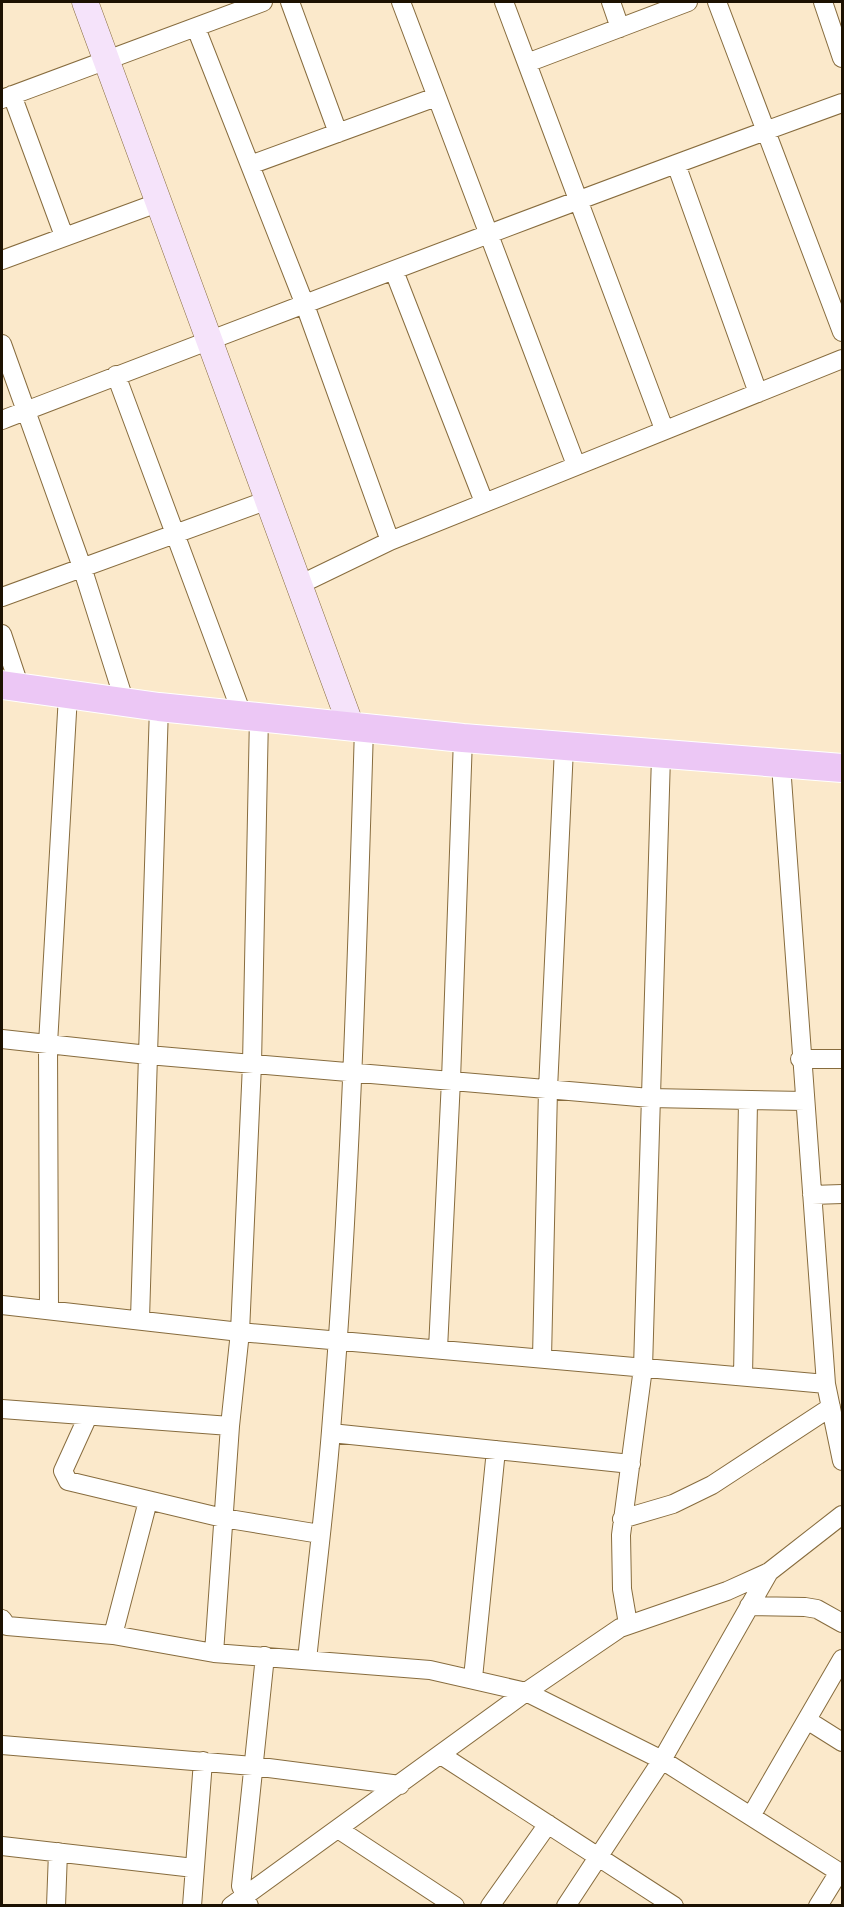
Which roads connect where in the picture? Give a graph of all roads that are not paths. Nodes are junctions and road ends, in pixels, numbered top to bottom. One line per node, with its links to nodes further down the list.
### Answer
1 (85, 2): 13 (street)
2 (262, 2): 10 (street)
3 (290, 2): 19 (street)
4 (401, 2): 16 (street)
5 (504, 2): 14 (street)
6 (611, 2): 11 (street)
7 (688, 2): 11 (street)
8 (717, 2): 18 (street)
9 (823, 2): 12 (street)
10 (196, 28): 13 (street); 21 (street)
11 (620, 28): 14 (street)
12 (843, 58)
13 (107, 61): 15 (street); 23 (street)
14 (527, 63): 22 (street)
15 (7, 97): 24 (street)
16 (436, 97): 19 (street); 25 (street)
17 (843, 103): 18 (street)
18 (767, 130): 20 (street); 29 (street)
19 (338, 133): 21 (street)
20 (676, 164): 22 (street); 34 (street)
21 (250, 165): 28 (street)
22 (579, 199): 25 (street); 37 (street)
23 (160, 202): 24 (street); 30 (street)
24 (64, 236): 26 (street)
25 (488, 237): 27 (street); 38 (street)
26 (2, 260)
27 (394, 271): 28 (street); 40 (street)
28 (305, 305): 30 (street); 42 (street)
29 (843, 332)
30 (211, 339): 33 (street); 39 (street)
31 (2, 344): 35 (street)
32 (843, 359): 34 (street)
33 (117, 375): 35 (street); 41 (street)
34 (758, 393): 37 (street)
35 (27, 410): 36 (street); 43 (street)
36 (2, 420)
37 (664, 429): 38 (street)
38 (576, 465): 40 (street)
39 (268, 500): 41 (street); 44 (street)
40 (484, 502): 42 (street)
41 (175, 532): 43 (street); 51 (street)
42 (390, 541): 44 (street)
43 (82, 567): 45 (street); 49 (street)
44 (299, 585): 52 (street)
45 (2, 597)
46 (2, 633): 47 (street)
47 (11, 686): 48 (main road)
48 (68, 695): 49 (main road); 59 (street)
49 (125, 703): 50 (main road)
50 (159, 707): 51 (main road); 60 (street)
51 (251, 715): 52 (main road); 63 (street)
52 (357, 727): 53 (main road); 64 (street)
53 (463, 738): 54 (main road); 65 (street)
54 (564, 748): 55 (main road); 66 (street)
55 (661, 756): 56 (main road); 67 (street)
56 (781, 765): 57 (main road); 61 (street)
57 (843, 768)
58 (2, 1039): 59 (street)
59 (48, 1044): 60 (street); 73 (street)
60 (148, 1055): 63 (street); 74 (street)
61 (800, 1059): 62 (street); 68 (street)
62 (843, 1059)
63 (252, 1064): 64 (street); 75 (street)
64 (354, 1073): 65 (street); 76 (street)
65 (451, 1080): 66 (street); 77 (street)
66 (548, 1089): 67 (street); 78 (street)
67 (650, 1098): 69 (street); 79 (street)
68 (804, 1101): 69 (street); 71 (street)
69 (748, 1102): 80 (street)
70 (843, 1194): 71 (street)
71 (812, 1195): 81 (street)
72 (2, 1305): 73 (street)
73 (49, 1310): 74 (street)
74 (140, 1320): 75 (street)
75 (240, 1332): 76 (street); 85 (street)
76 (338, 1340): 77 (street); 86 (street)
77 (438, 1349): 78 (street)
78 (542, 1358): 79 (street)
79 (643, 1368): 80 (street); 89 (street)
80 (743, 1376): 81 (street)
81 (826, 1384): 82 (street)
82 (831, 1407): 88 (street); 93 (street)
83 (2, 1409): 84 (street)
84 (88, 1416): 85 (street); 90 (street)
85 (230, 1426): 92 (street)
86 (331, 1434): 87 (street); 94 (street)
87 (496, 1450): 89 (street); 105 (street)
88 (843, 1461)
89 (632, 1464): 93 (street)
90 (148, 1501): 92 (street); 100 (street)
91 (843, 1515): 95 (street)
92 (223, 1518): 94 (street); 101 (street)
93 (622, 1519): 99 (street)
94 (320, 1534): 104 (street)
95 (769, 1572): 96 (street); 99 (street)
96 (749, 1606): 98 (street); 111 (street)
97 (2, 1619): 100 (street)
98 (843, 1623)
99 (628, 1624): 106 (street)
100 (113, 1635): 101 (street)
101 (214, 1653): 102 (street)
102 (265, 1656): 104 (street); 113 (street)
103 (843, 1659): 107 (street)
104 (306, 1660): 105 (street)
105 (473, 1678): 106 (street)
106 (526, 1692): 110 (street); 111 (street)
107 (807, 1720): 108 (street); 115 (street)
108 (843, 1742)
109 (2, 1745): 112 (street)
110 (441, 1755): 114 (street); 116 (street)
111 (662, 1760): 115 (street); 120 (street)
112 (203, 1761): 113 (street); 121 (street)
113 (253, 1767): 114 (street); 123 (street)
114 (400, 1785): 117 (street)
115 (751, 1816): 122 (street)
116 (548, 1824): 120 (street); 127 (street)
117 (338, 1829): 123 (street); 126 (street)
118 (2, 1845): 119 (street)
119 (58, 1852): 121 (street); 124 (street)
120 (598, 1857): 128 (street); 129 (street)
121 (194, 1868): 125 (street)
122 (841, 1873): 130 (street)
123 (241, 1903)
124 (56, 1905)
125 (192, 1905)
126 (455, 1905)
127 (490, 1905)
128 (566, 1905)
129 (674, 1905)
130 (818, 1905)

